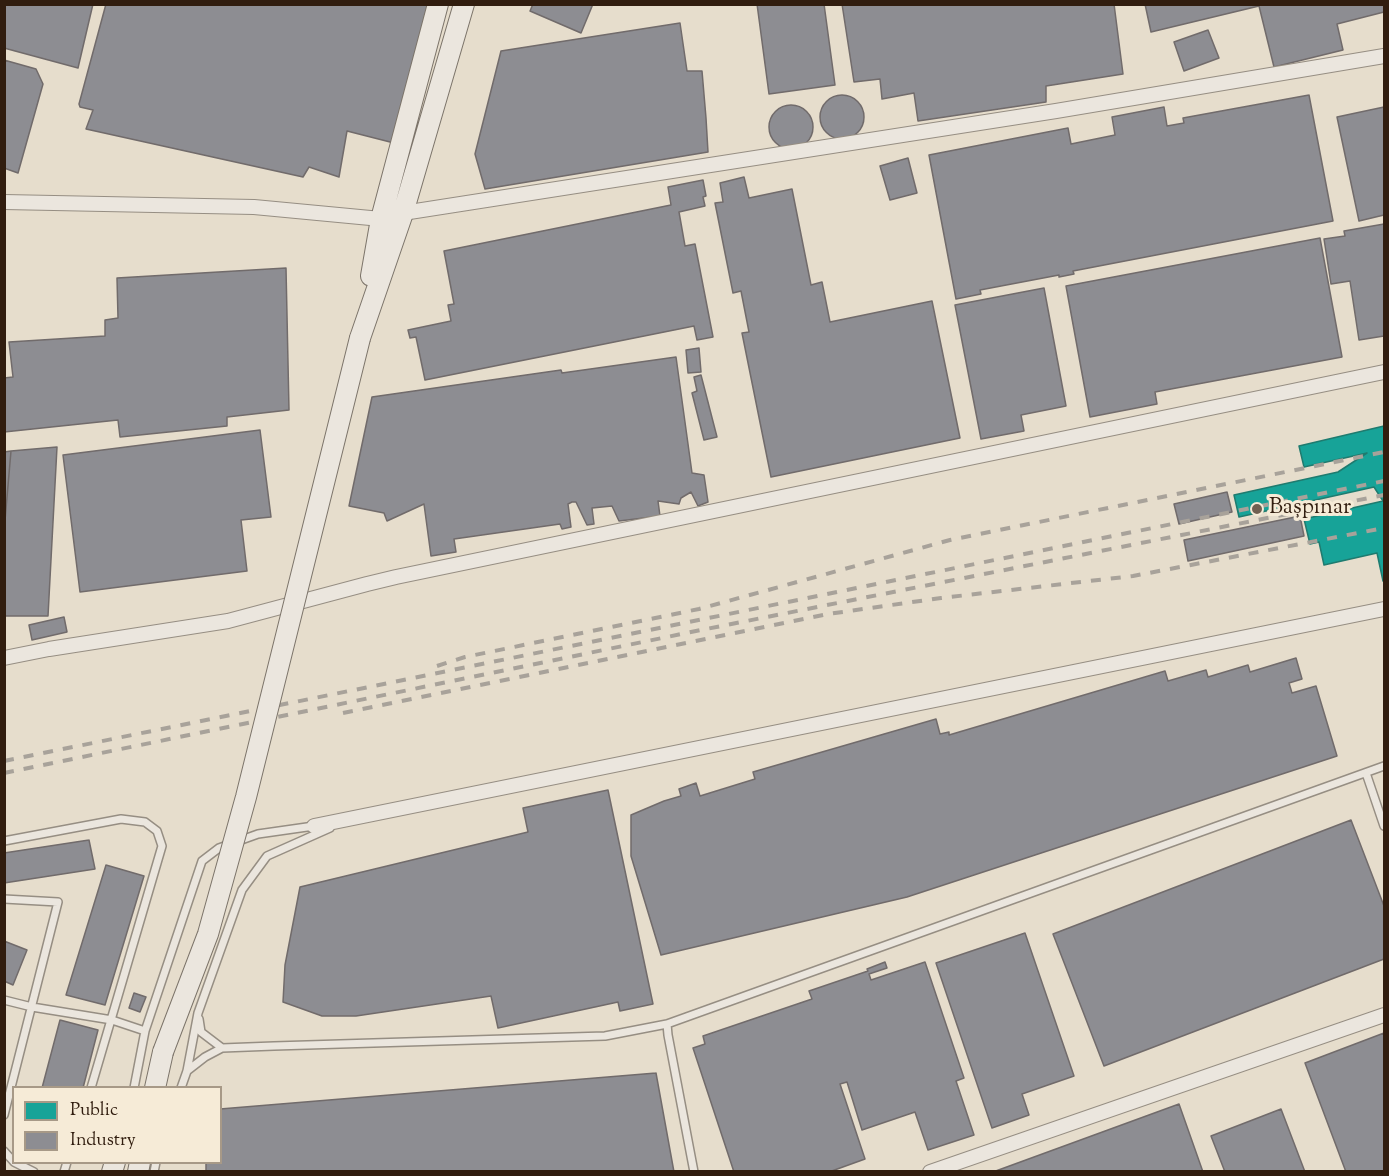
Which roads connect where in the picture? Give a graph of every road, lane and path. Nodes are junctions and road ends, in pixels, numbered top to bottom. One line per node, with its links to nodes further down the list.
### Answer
1 (438, 4): 6 (street)
2 (464, 4): 5 (street)
3 (1384, 56): 5 (street)
4 (4, 202): 6 (street)
5 (403, 213): 6 (street); 7 (street)
6 (381, 219): 7 (street)
7 (360, 338): 27 (street, bridge)
8 (1384, 372): 10 (street)
9 (1384, 609): 13 (street)
10 (4, 658)
11 (1384, 766): 12 (lane)
12 (1366, 773): 15 (lane); 23 (lane)
13 (360, 816): 14 (street); 20 (lane)
14 (314, 826): 24 (lane)
15 (1384, 826)
16 (4, 841): 22 (lane)
17 (4, 899): 19 (lane)
18 (4, 1000): 19 (lane)
19 (32, 1006): 22 (lane); 31 (lane)
20 (198, 1013): 25 (lane); 26 (lane)
21 (1384, 1015): 35 (street)
22 (111, 1020): 24 (lane); 28 (lane)
23 (667, 1024): 25 (lane); 34 (lane)
24 (145, 1031): 29 (lane)
25 (222, 1048): 26 (lane)
26 (187, 1071): 30 (lane)
27 (156, 1075)
28 (93, 1086)
29 (134, 1086)
30 (182, 1086)
31 (4, 1115)
32 (18, 1164): 33 (lane)
33 (34, 1172)
34 (694, 1172)
35 (930, 1172)

